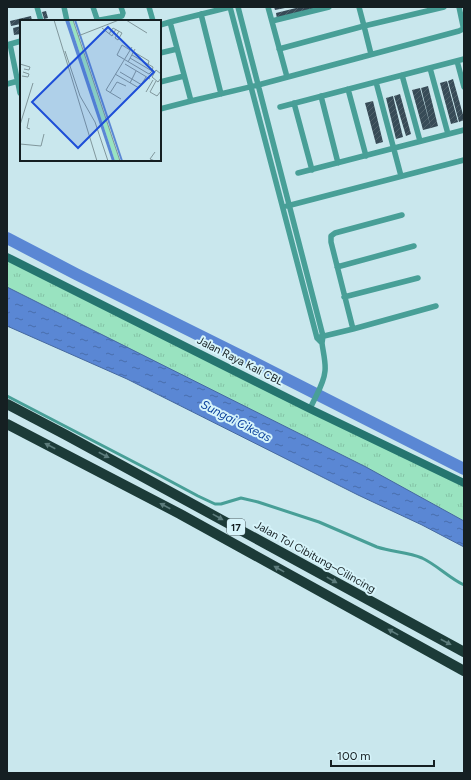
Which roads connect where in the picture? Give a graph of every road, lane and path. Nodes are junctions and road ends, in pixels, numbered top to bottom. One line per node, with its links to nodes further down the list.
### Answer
1 (37, 7): 14 (street)
2 (64, 7): 15 (street)
3 (93, 7): 4 (street)
4 (121, 7)
5 (149, 7): 16 (street)
6 (230, 7): 13 (street); 38 (street)
7 (238, 7): 37 (street)
8 (268, 7): 17 (street)
9 (329, 7): 17 (street)
10 (359, 7): 20 (street)
11 (444, 7): 20 (street)
12 (459, 7): 26 (street)
13 (201, 14): 18 (street); 42 (street)
14 (40, 20)
15 (67, 20)
16 (153, 20)
17 (272, 21): 24 (street)
18 (170, 22): 19 (street); 23 (street)
19 (161, 25)
20 (364, 26): 24 (street); 26 (street)
21 (20, 42): 22 (street)
22 (8, 44): 33 (street)
23 (177, 49): 25 (street); 31 (street)
24 (279, 49): 32 (street)
25 (161, 53)
26 (371, 54): 32 (street)
27 (464, 59): 28 (street)
28 (457, 61): 29 (street); 39 (street)
29 (430, 68): 30 (street); 49 (street)
30 (402, 75): 35 (street); 50 (street)
31 (184, 76): 34 (street); 44 (street)
32 (287, 77): 37 (street)
33 (18, 81): 36 (street); 41 (street)
34 (161, 82)
35 (376, 82): 40 (street); 51 (street)
36 (7, 84)
37 (258, 85): 38 (street); 58 (street)
38 (251, 86): 42 (street); 59 (street)
39 (464, 86)
40 (348, 89): 43 (street); 52 (street)
41 (20, 93)
42 (221, 94): 44 (street)
43 (321, 96): 45 (street); 54 (street)
44 (190, 101): 47 (street)
45 (294, 103): 46 (street); 55 (street)
46 (280, 107)
47 (161, 109)
48 (464, 130): 49 (street)
49 (448, 134): 50 (street)
50 (420, 141): 51 (street)
51 (394, 148): 52 (street); 57 (street)
52 (366, 156): 54 (street)
53 (464, 160): 57 (street)
54 (338, 163): 55 (street)
55 (312, 170): 56 (street)
56 (298, 173)
57 (401, 176): 58 (street)
58 (289, 205): 59 (street); 68 (street)
59 (283, 207): 68 (street)
60 (402, 215): 63 (street)
61 (414, 246): 63 (street)
62 (7, 256): 71 (main road, Jalan Raya Kali CBL)
63 (337, 267): 65 (street)
64 (418, 278): 65 (street)
65 (344, 296): 67 (street)
66 (436, 306): 67 (street)
67 (353, 330): 68 (street)
68 (320, 337): 71 (street)
69 (7, 396): 74 (lane)
70 (7, 404): 75 (highway, Jalan Tol Cibitung–Cilincing / 17, one-way to 75)
71 (310, 409): 73 (main road, Jalan Raya Kali CBL)
72 (7, 424): 76 (highway, 17, one-way to 72)
73 (464, 483)
74 (464, 584)
75 (464, 652)
76 (464, 671)

